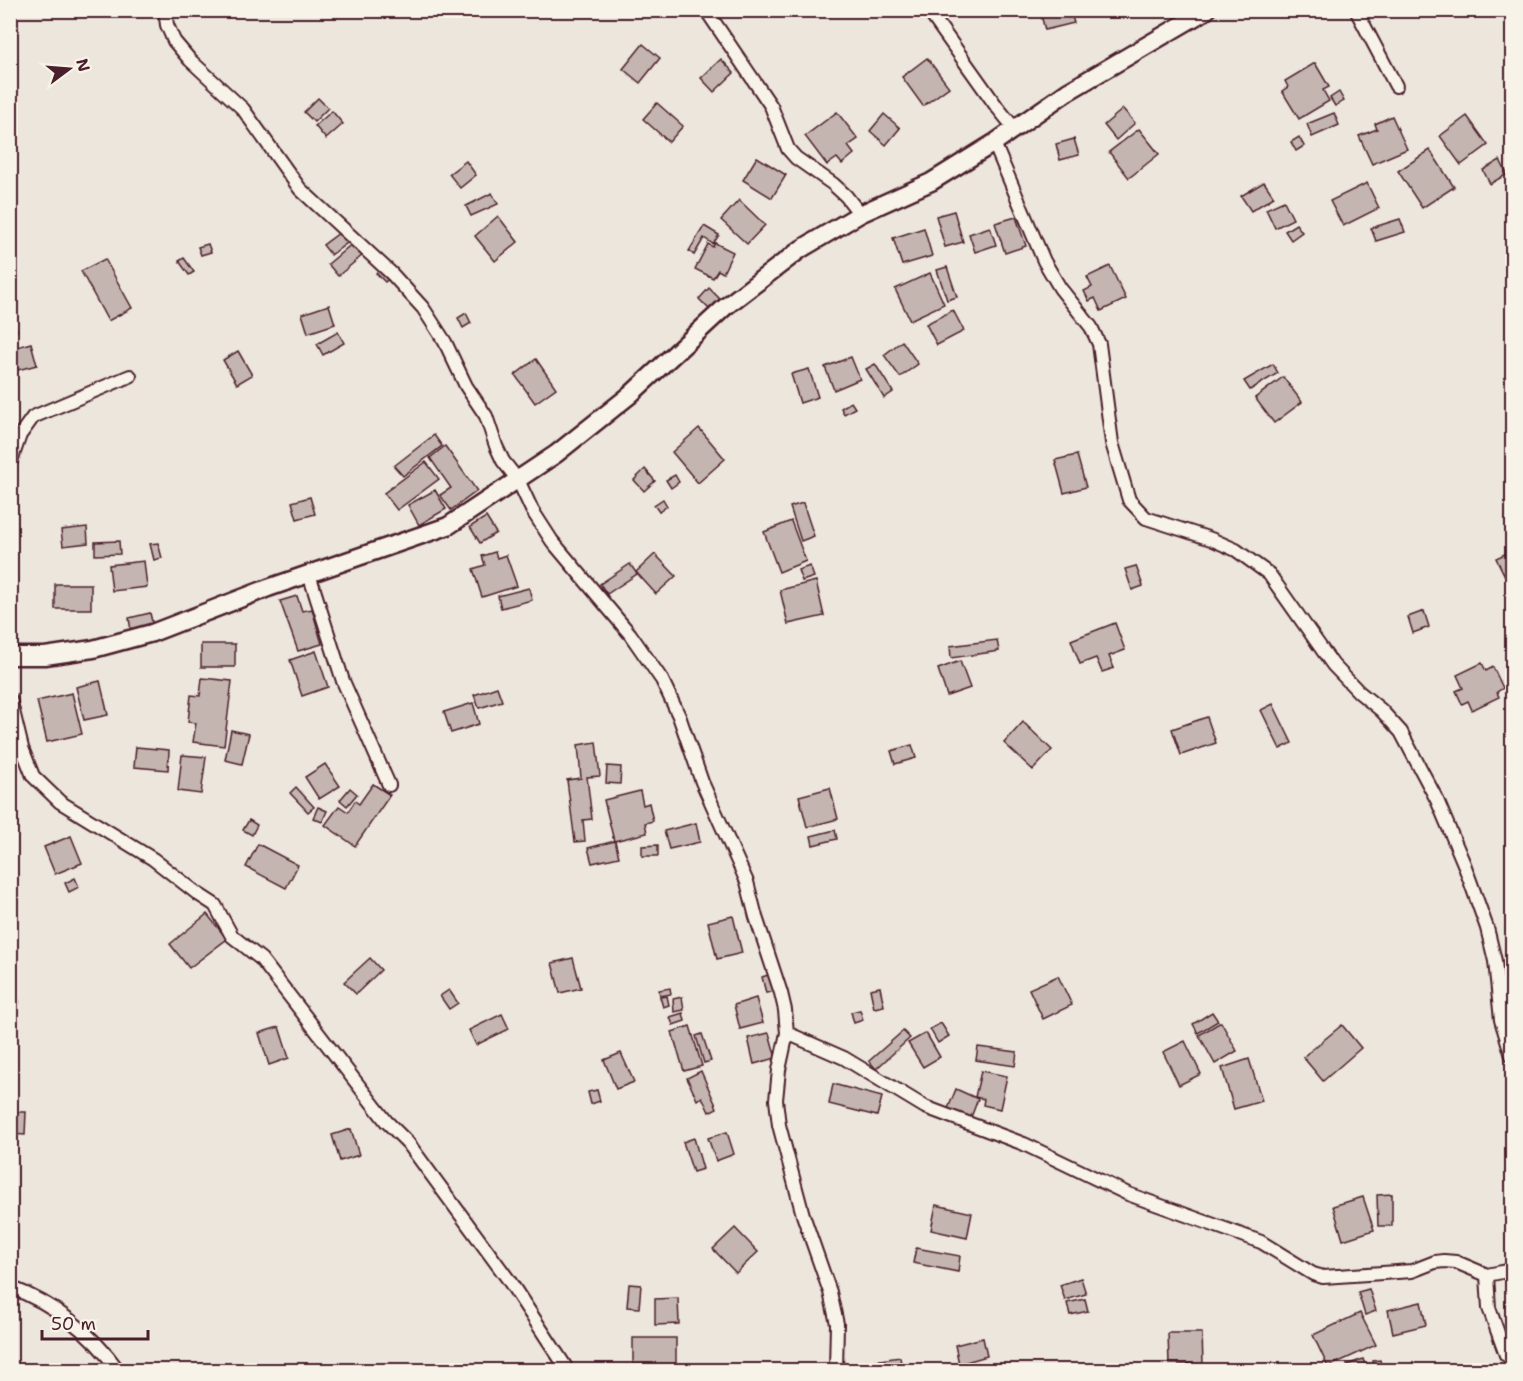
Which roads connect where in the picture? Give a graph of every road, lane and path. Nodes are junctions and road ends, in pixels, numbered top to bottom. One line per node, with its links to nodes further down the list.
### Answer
1 (165, 10): 12 (street)
2 (706, 10): 9 (street)
3 (928, 10): 7 (street)
4 (1207, 10): 7 (street)
5 (1356, 10): 6 (street)
6 (1396, 86)
7 (1015, 129): 8 (street)
8 (994, 143): 9 (street); 18 (street)
9 (860, 214): 12 (street)
10 (129, 376): 11 (street)
11 (10, 464)
12 (518, 480): 13 (street); 17 (street)
13 (309, 574): 14 (street); 16 (street)
14 (10, 656)
15 (10, 699): 23 (street)
16 (389, 785)
17 (787, 1033): 20 (street); 25 (street)
18 (1512, 1056)
19 (1512, 1270): 20 (street)
20 (1487, 1275): 22 (street)
21 (10, 1287): 24 (street)
22 (1506, 1355)
23 (565, 1366)
24 (118, 1371)
25 (836, 1371)

